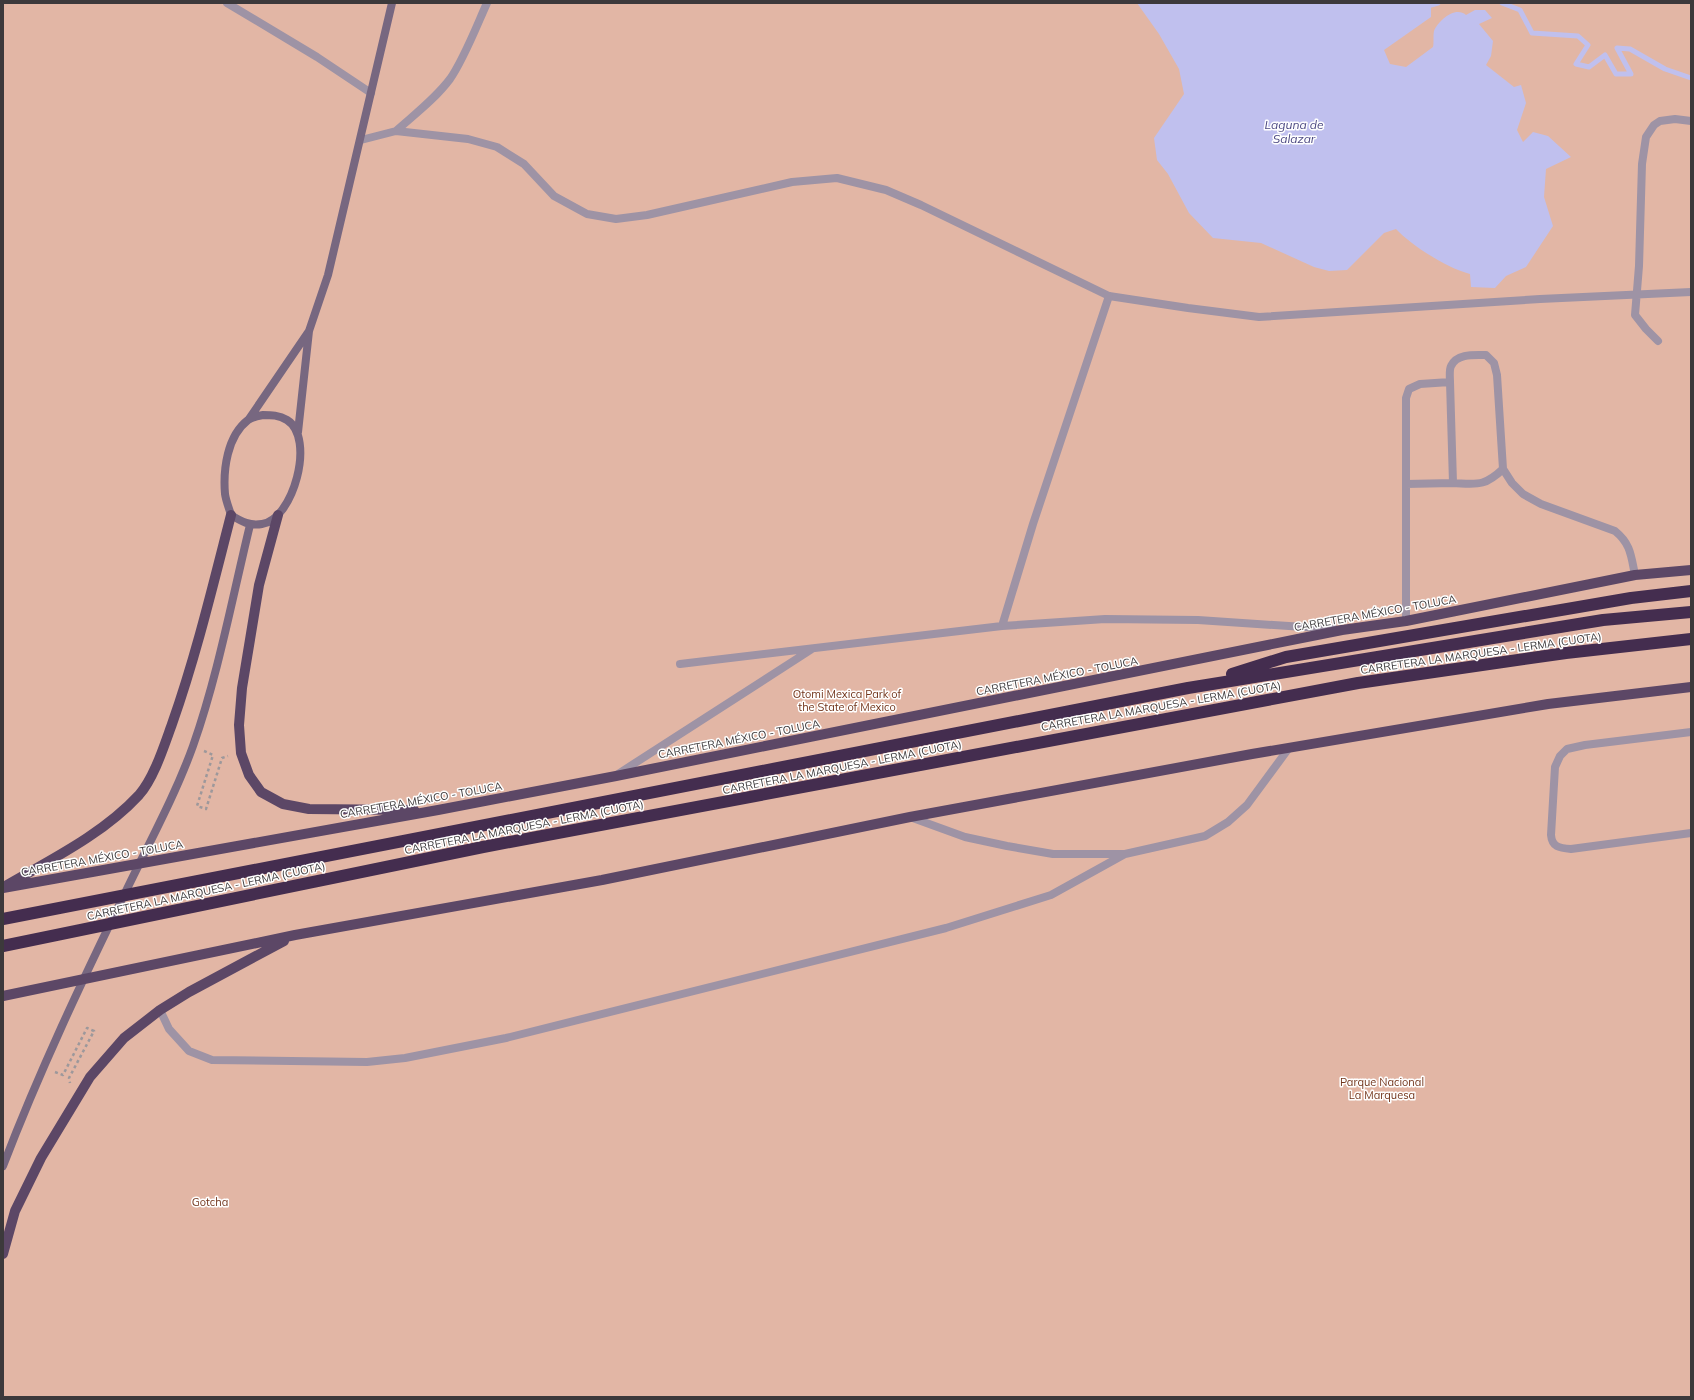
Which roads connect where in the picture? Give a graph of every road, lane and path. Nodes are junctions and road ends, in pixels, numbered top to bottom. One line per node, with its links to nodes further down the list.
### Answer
1 (227, 3): 4 (street)
2 (392, 3): 4 (main road)
3 (486, 3): 6 (street)
4 (371, 93): 7 (main road)
5 (1691, 121): 9 (street)
6 (396, 130): 7 (street); 10 (street)
7 (361, 140): 11 (main road)
8 (1691, 292): 9 (street)
9 (1637, 294): 10 (street); 12 (street)
10 (1109, 296): 27 (street)
11 (309, 331): 14 (main road); 15 (main road)
12 (1658, 341)
13 (1450, 382): 16 (street); 17 (street); 18 (street)
14 (249, 419): 15 (main road); 19 (main road)
15 (298, 432): 20 (main road)
16 (1503, 469): 17 (street); 23 (street)
17 (1453, 483): 18 (street)
18 (1406, 484): 26 (street)
19 (231, 515): 21 (main road); 43 (main road)
20 (278, 515): 21 (main road); 39 (main road)
21 (250, 525): 35 (main road)
22 (1691, 570): 23 (main road, CARRETERA MÉXICO - TOLUCA)
23 (1635, 575): 26 (main road, CARRETERA MÉXICO - TOLUCA)
24 (1691, 591): 33 (highway)
25 (1691, 612): 33 (highway, CARRETERA LA MARQUESA - LERMA (CUOTA))
26 (1406, 621): 28 (main road, CARRETERA MÉXICO - TOLUCA)
27 (1002, 626): 28 (street); 30 (street)
28 (1342, 630): 38 (main road, CARRETERA MÉXICO - TOLUCA)
29 (1691, 639): 46 (highway, CARRETERA LA MARQUESA - LERMA (CUOTA))
30 (814, 648): 31 (street); 38 (street)
31 (680, 664)
32 (1691, 687): 36 (main road)
33 (1188, 688): 44 (highway, CARRETERA LA MARQUESA - LERMA (CUOTA))
34 (1691, 732): 41 (street)
35 (193, 747): 37 (path); 49 (main road)
36 (1289, 748): 40 (main road); 42 (street)
37 (222, 758)
38 (616, 776): 39 (main road, CARRETERA MÉXICO - TOLUCA)
39 (438, 810): 43 (main road, CARRETERA MÉXICO - TOLUCA)
40 (910, 817): 42 (street); 45 (main road)
41 (1691, 833)
42 (1125, 854): 48 (street)
43 (3, 888)
44 (3, 919)
45 (295, 935): 47 (main road); 48 (main road)
46 (3, 946)
47 (3, 996)
48 (160, 1010): 52 (main road)
49 (43, 1067): 50 (path); 51 (main road)
50 (69, 1078)
51 (3, 1166)
52 (3, 1254)

